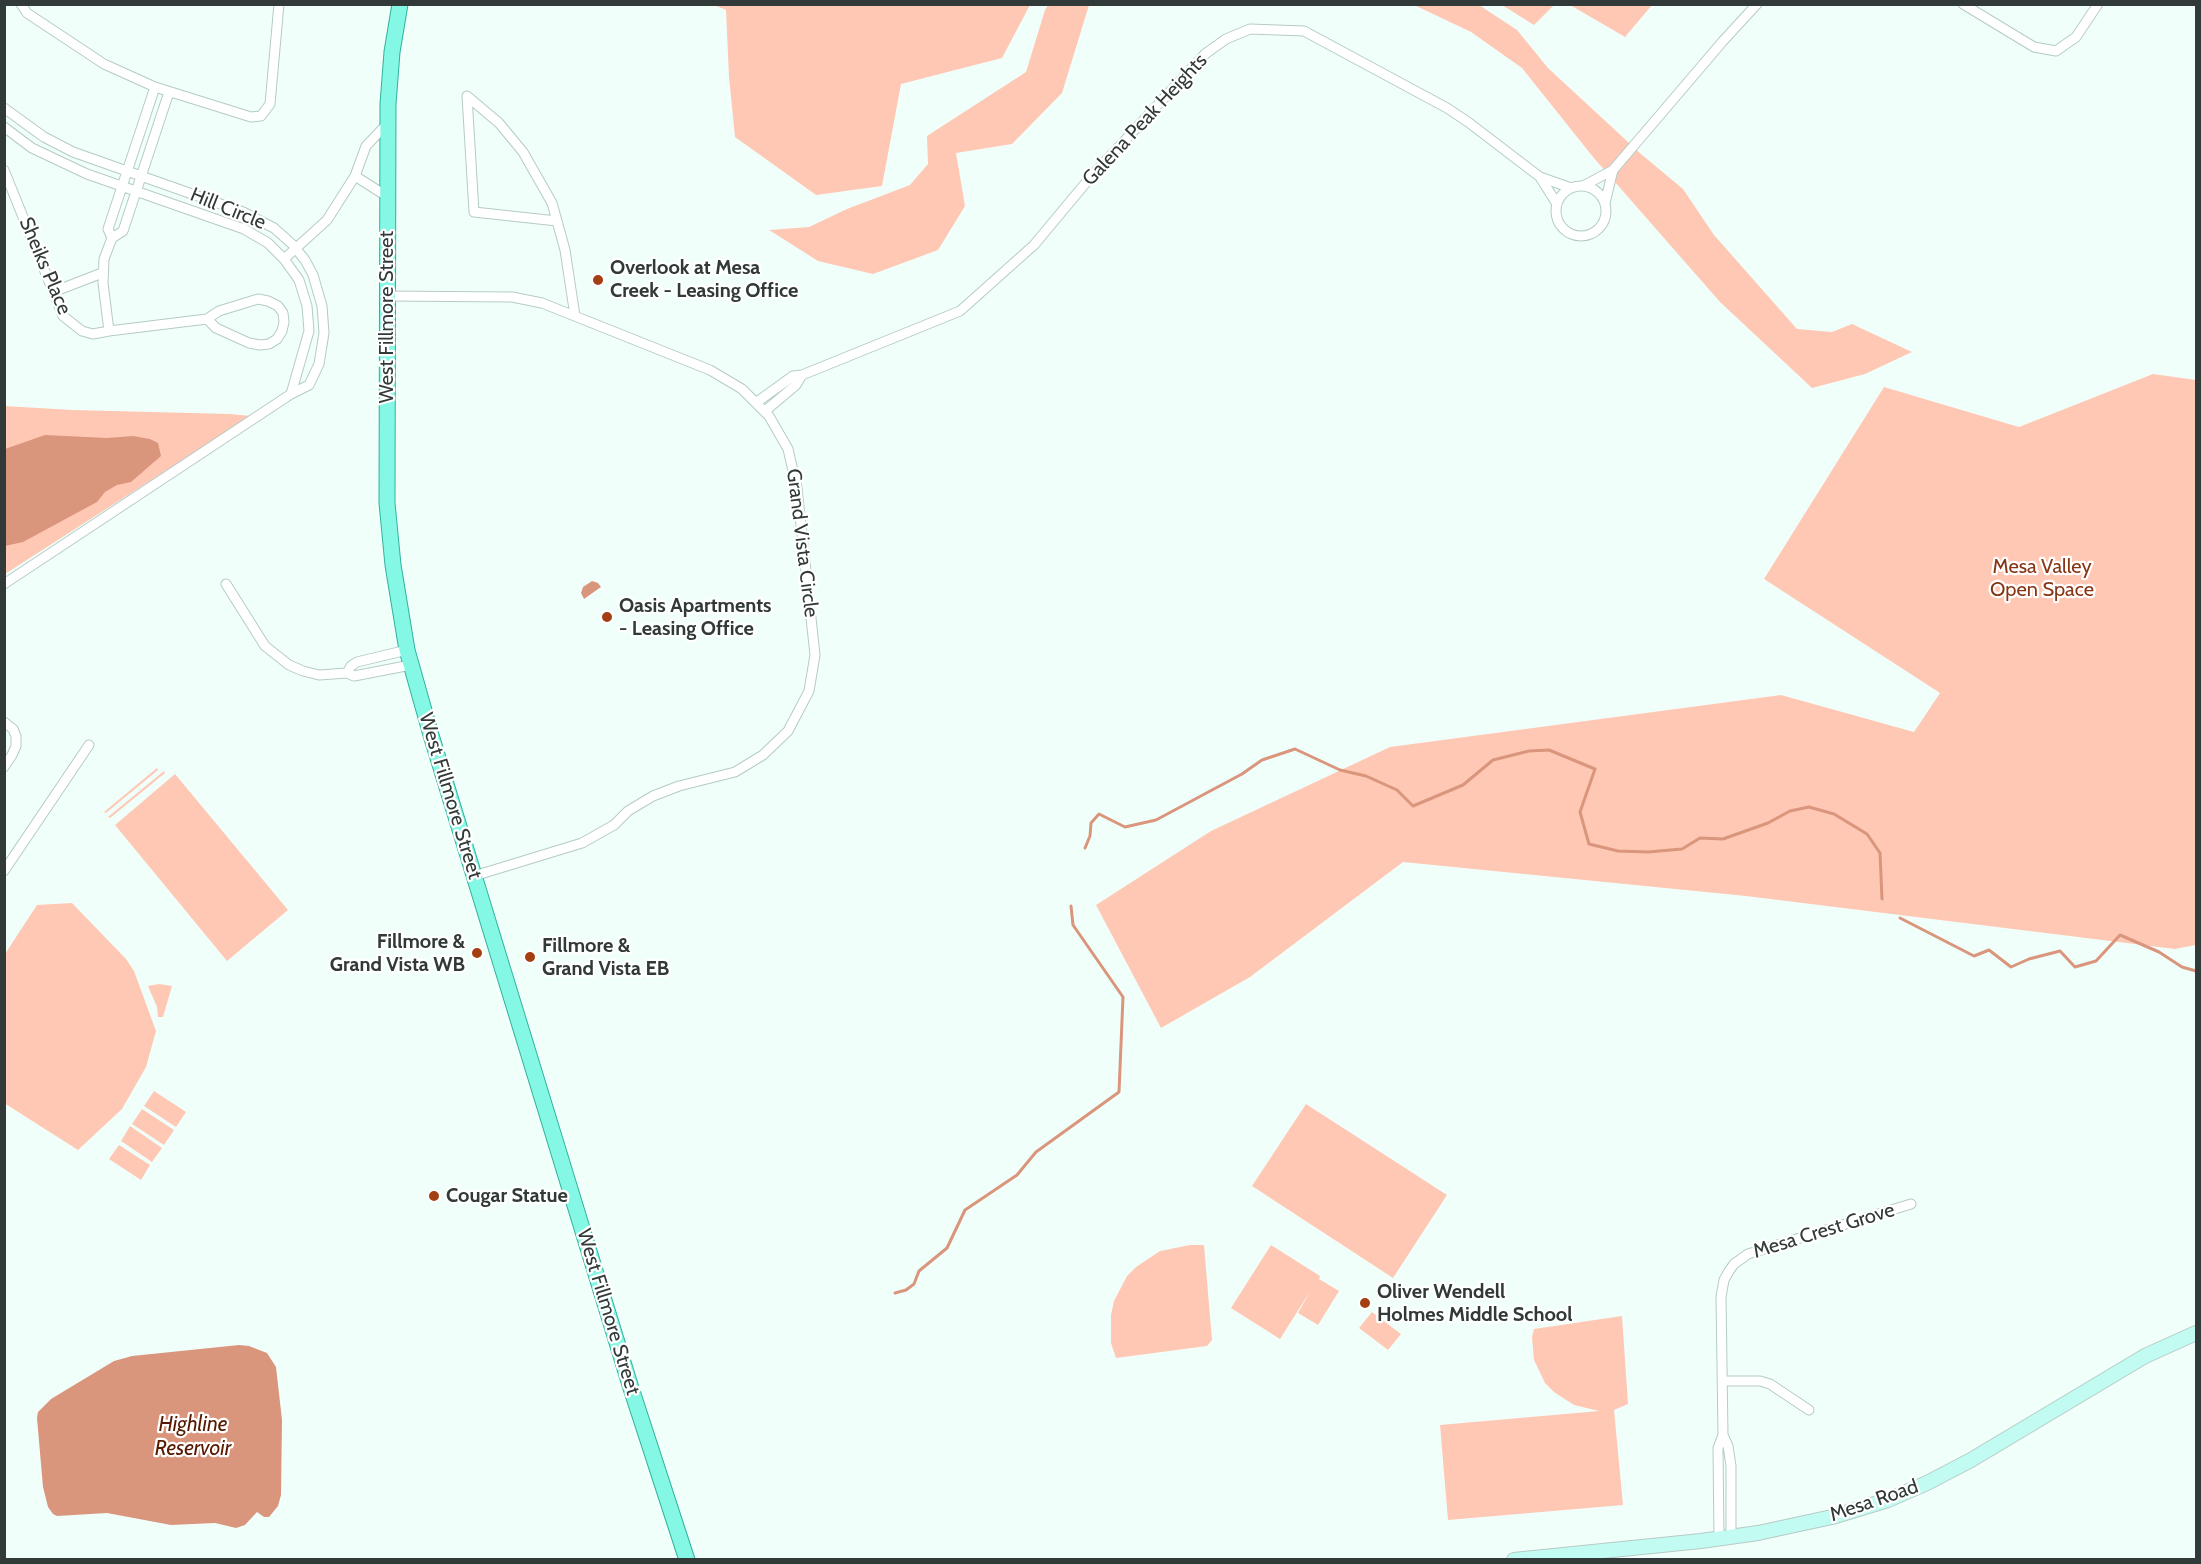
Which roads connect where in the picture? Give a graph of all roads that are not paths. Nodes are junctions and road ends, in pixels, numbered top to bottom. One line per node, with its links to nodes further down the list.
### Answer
1 (21, 4): 7 (street)
2 (279, 4): 8 (street)
3 (400, 4): 10 (main road, West Fillmore Street)
4 (1757, 4): 13 (street)
5 (1963, 4): 6 (street)
6 (2097, 4)
7 (155, 87): 8 (street); 14 (street)
8 (170, 92): 16 (street)
9 (4, 108): 14 (street, Hill Circle)
10 (388, 123): 15 (street); 22 (main road, West Fillmore Street)
11 (4, 127): 18 (street, Hill Circle)
12 (4, 170): 30 (street, Sheiks Place)
13 (1613, 170): 19 (street); 23 (street)
14 (126, 171): 16 (street, Hill Circle); 18 (street)
15 (355, 176): 22 (street); 27 (street)
16 (142, 177): 21 (street); 27 (street, Hill Circle)
17 (1540, 177): 20 (street); 24 (street); 35 (street, Galena Peak Heights)
18 (122, 186): 21 (street, Hill Circle); 26 (street)
19 (1583, 186): 20 (street); 23 (street)
20 (1571, 189): 24 (street)
21 (137, 191): 26 (street); 28 (street, Hill Circle)
22 (388, 197): 31 (main road, West Fillmore Street)
23 (1605, 202): 24 (street)
24 (1557, 204)
25 (557, 221): 25 (street); 32 (street)
26 (112, 238): 29 (street)
27 (296, 248): 28 (street); 36 (street, Hill Circle)
28 (284, 260): 36 (street, Hill Circle)
29 (102, 273): 30 (street); 34 (street)
30 (53, 292): 34 (street, Sheiks Place)
31 (386, 296): 32 (street, Grand Vista Circle); 41 (main road, West Fillmore Street)
32 (575, 316): 37 (street, Grand Vista Circle)
33 (207, 319): 33 (street, Sheiks Place); 34 (street, Sheiks Place)
34 (109, 331)
35 (802, 375): 37 (street, Galena Peak Heights); 38 (street, Galena Peak Heights)
36 (291, 394): 39 (street, Hill Circle)
37 (757, 402): 38 (street, Grand Vista Circle)
38 (765, 411): 48 (street, Grand Vista Circle)
39 (4, 584)
40 (226, 584): 43 (street)
41 (407, 650): 42 (main road, West Fillmore Street); 43 (street)
42 (411, 665): 43 (street); 48 (main road, West Fillmore Street)
43 (347, 673)
44 (4, 722): 46 (street)
45 (89, 745): 47 (street)
46 (4, 767)
47 (4, 871)
48 (474, 876): 57 (main road, West Fillmore Street)
49 (1911, 1204): 51 (street, Mesa Crest Grove)
50 (2196, 1333): 56 (main road, Mesa Road)
51 (1722, 1381): 52 (street); 53 (street, Mesa Crest Grove)
52 (1809, 1410)
53 (1723, 1436): 54 (street, Mesa Crest Grove); 55 (street, Mesa Crest Grove)
54 (1719, 1494): 55 (street); 56 (street, Mesa Crest Grove)
55 (1731, 1494): 56 (street, Mesa Crest Grove)
56 (1725, 1538): 58 (main road, Mesa Road)
57 (687, 1560)
58 (1514, 1560)

